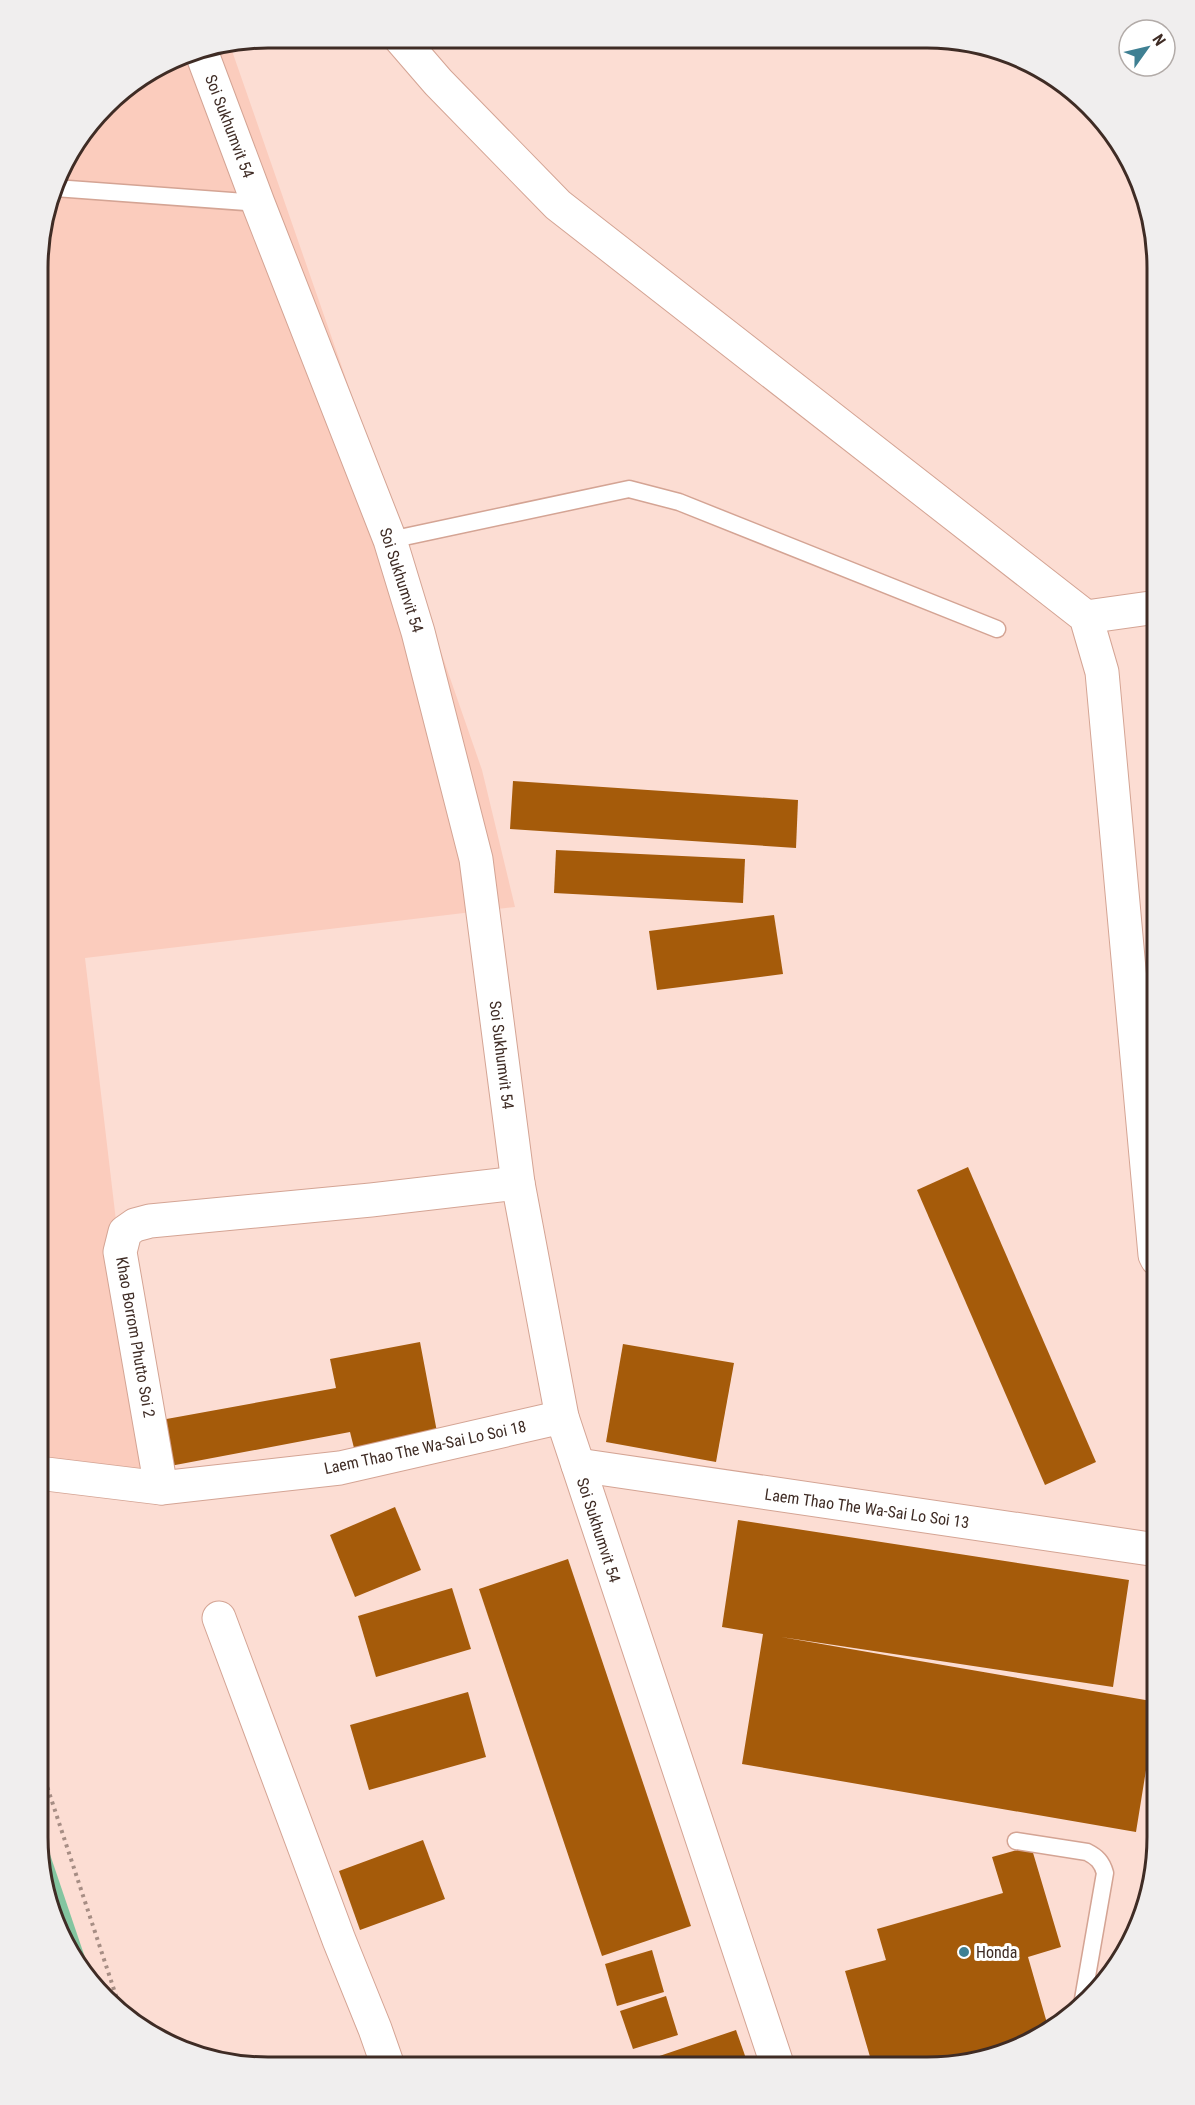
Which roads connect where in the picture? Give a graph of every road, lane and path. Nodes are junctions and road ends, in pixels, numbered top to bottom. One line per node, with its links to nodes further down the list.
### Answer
1 (409, 48): 7 (street)
2 (204, 58): 4 (street, Soi Sukhumvit 54)
3 (63, 189): 4 (lane)
4 (258, 203): 5 (street, Soi Sukhumvit 54)
5 (390, 540): 8 (lane); 10 (street, Soi Sukhumvit 54)
6 (1147, 608): 7 (street)
7 (1086, 617): 9 (street)
8 (997, 629)
9 (1147, 1165)
10 (518, 1183): 11 (street, Soi Sukhumvit 54); 14 (street, Khao Borrom Phutto Soi 2)
11 (562, 1418): 12 (street, Soi Sukhumvit 54); 14 (street, Laem Thao The Wa-Sai Lo Soi 18)
12 (578, 1466): 15 (street, Laem Thao The Wa-Sai Lo Soi 13); 22 (street, Soi Sukhumvit 54)
13 (48, 1474): 14 (street, Laem Thao The Wa-Sai Lo Soi 18)
14 (161, 1488)
15 (1147, 1549)
16 (219, 1618): 21 (street)
17 (48, 1789): 20 (path)
18 (1016, 1841): 19 (lane)
19 (1084, 1991)
20 (116, 1996)
21 (385, 2057)
22 (775, 2057)

